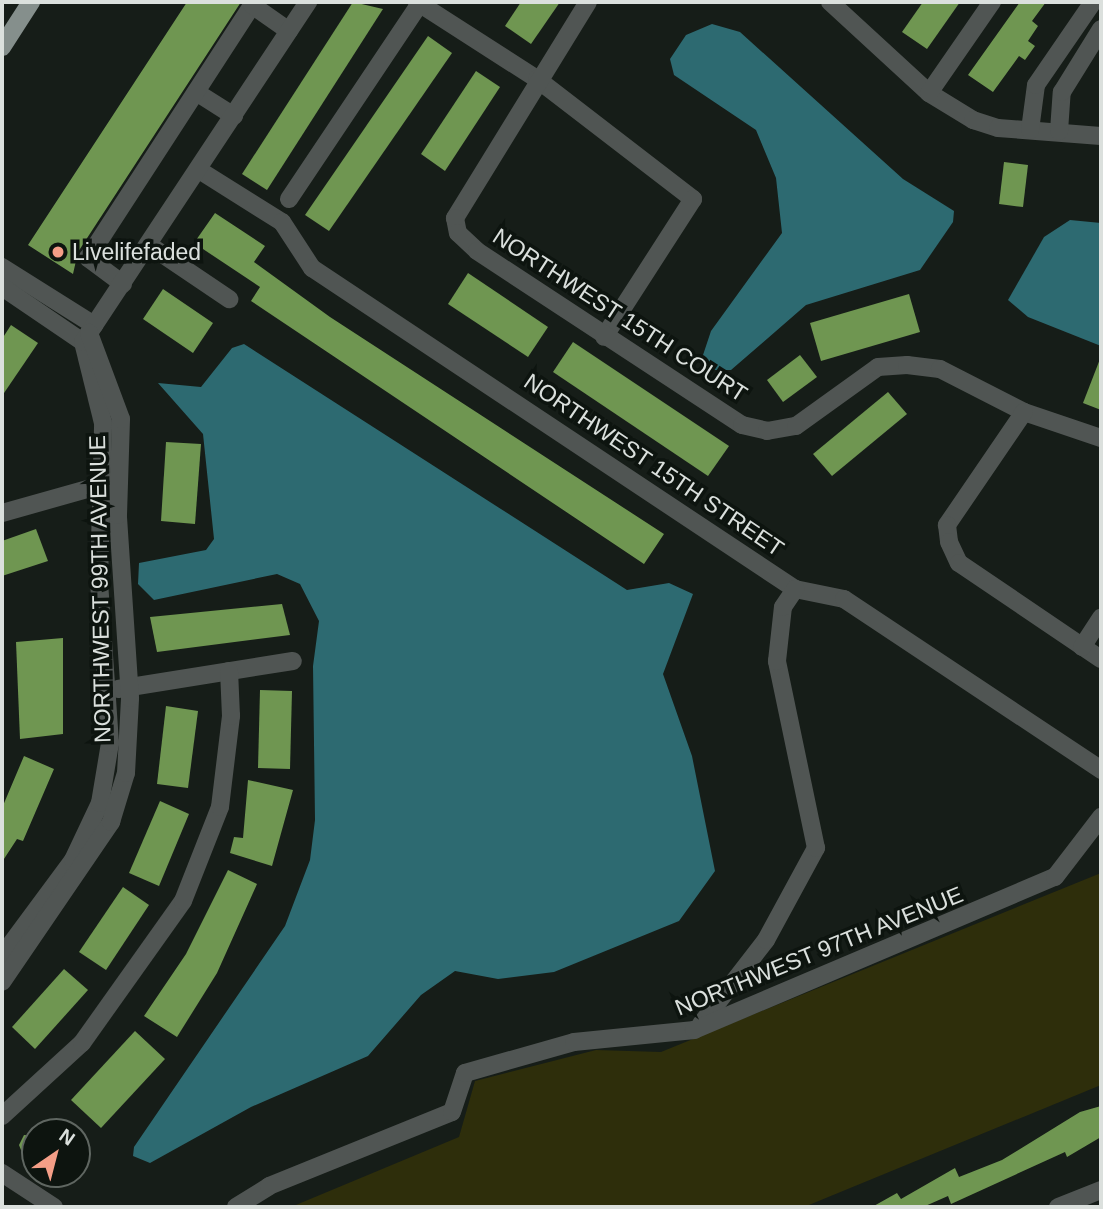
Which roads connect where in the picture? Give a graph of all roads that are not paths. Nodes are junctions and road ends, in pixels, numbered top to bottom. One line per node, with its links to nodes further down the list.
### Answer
1 (32, 2): 11 (main road)
2 (308, 2): 10 (street)
3 (419, 2): 12 (street); 20 (street)
4 (588, 2): 12 (street)
5 (830, 2): 14 (street)
6 (992, 2): 14 (street)
7 (1095, 2): 8 (street); 16 (street)
8 (1101, 5)
9 (1101, 29): 17 (street)
10 (289, 31): 13 (street); 15 (street)
11 (2, 47)
12 (537, 79): 26 (street, NORTHWEST 15TH COURT); 26 (street)
13 (195, 92): 15 (street); 23 (street)
14 (929, 93): 16 (street)
15 (234, 116): 19 (street)
16 (1030, 130): 17 (street)
17 (1059, 131): 18 (street)
18 (1101, 136)
19 (199, 170): 21 (street); 31 (street, NORTHWEST 15TH STREET)
20 (289, 199)
21 (149, 245): 23 (street); 24 (street)
22 (3, 275): 25 (street)
23 (123, 284): 25 (street)
24 (229, 299)
25 (89, 333): 29 (street, NORTHWEST 99TH AVENUE)
26 (604, 337): 27 (street, NORTHWEST 15TH COURT)
27 (1024, 412): 28 (street, NORTHWEST 15TH COURT); 33 (street)
28 (1101, 438)
29 (110, 483): 30 (street); 37 (street, NORTHWEST 99TH AVENUE); 38 (street, NORTHWEST 99TH AVENUE)
30 (2, 513)
31 (796, 589): 39 (street, NORTHWEST 15TH STREET); 43 (street)
32 (1101, 618): 33 (street)
33 (1083, 647): 34 (street)
34 (1101, 659)
35 (293, 661): 36 (street)
36 (229, 671): 37 (street); 44 (street)
37 (130, 688): 38 (street); 42 (street, NORTHWEST 99TH AVENUE)
38 (111, 690): 41 (street, NORTHWEST 99TH AVENUE)
39 (1101, 770)
40 (1101, 817): 43 (street, NORTHWEST 97TH AVENUE)
41 (2, 956)
42 (2, 982)
43 (694, 1030): 48 (street, NORTHWEST 97TH AVENUE)
44 (2, 1116)
45 (2, 1173): 47 (street)
46 (1101, 1190): 49 (street)
47 (54, 1207)
48 (236, 1207)
49 (1058, 1207)

